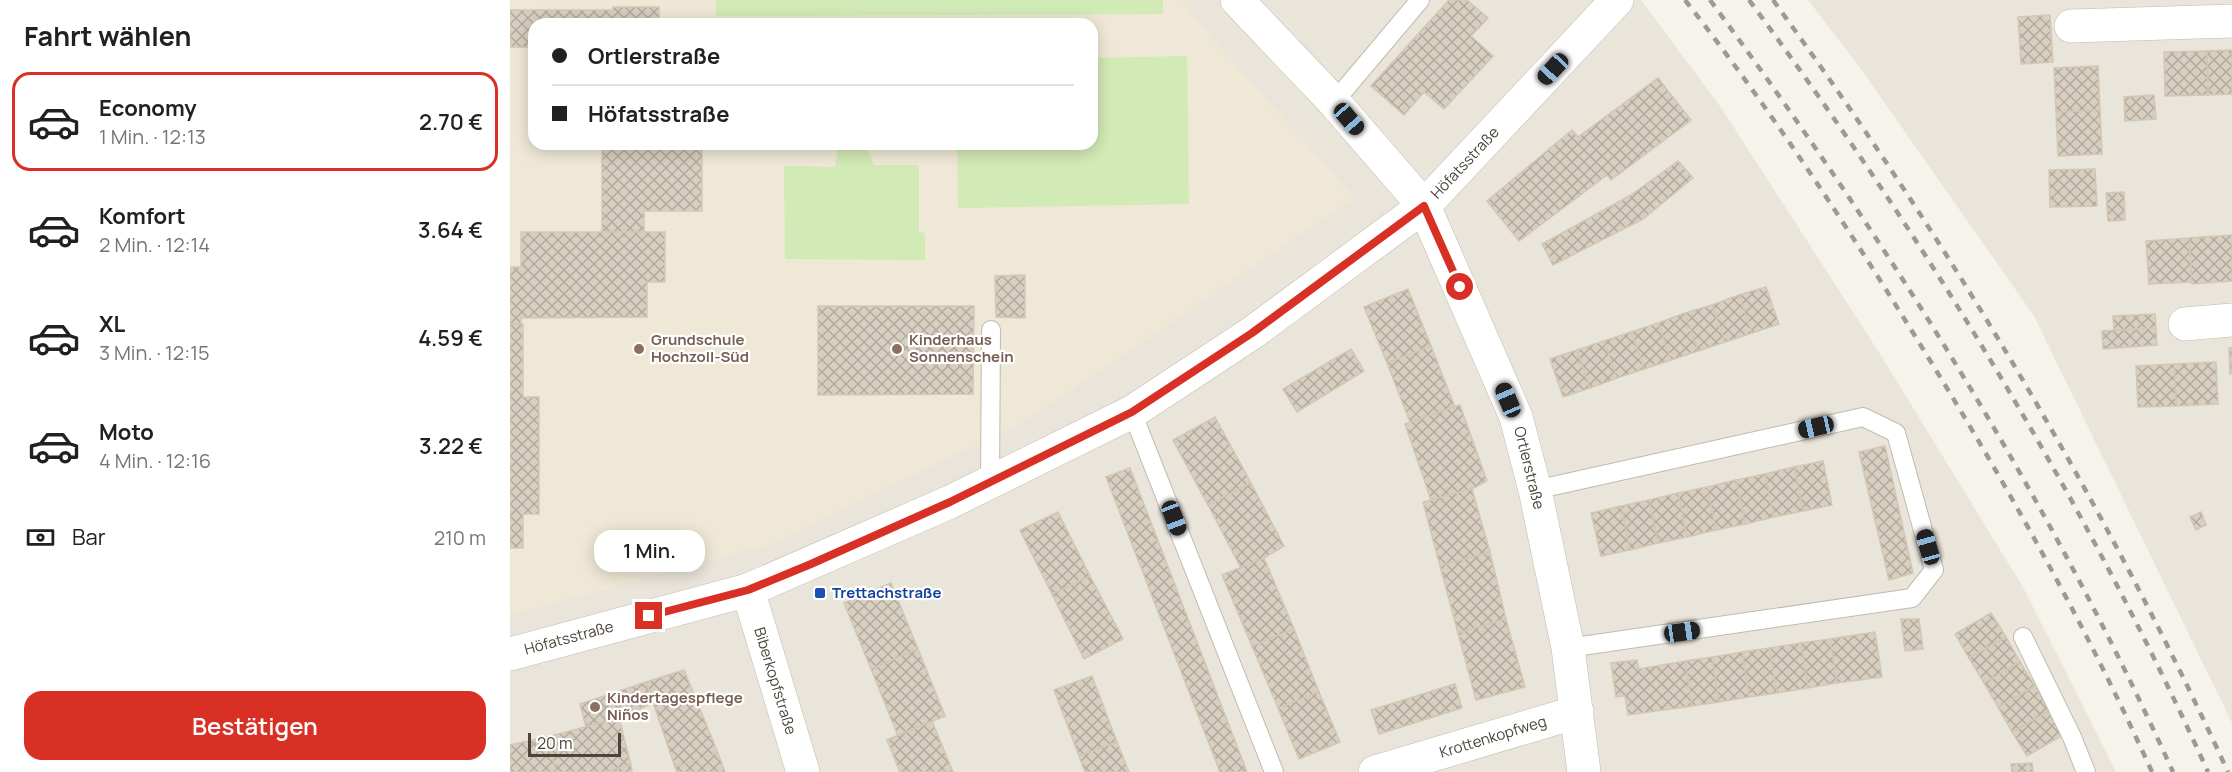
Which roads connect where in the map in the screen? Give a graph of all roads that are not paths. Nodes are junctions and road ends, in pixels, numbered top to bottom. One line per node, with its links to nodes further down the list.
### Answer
1 (1237, 0): 6 (street, Ortlerstraße)
2 (1420, 0): 6 (lane)
3 (1617, 0): 7 (street, Höfatsstraße)
4 (2232, 21): 5 (street)
5 (2071, 26)
6 (1334, 102): 7 (street, Ortlerstraße)
7 (1424, 206): 11 (street, Höfatsstraße); 13 (street, Ortlerstraße)
8 (2232, 321): 9 (street)
9 (2185, 324)
10 (991, 330): 12 (lane)
11 (1132, 412): 12 (street, Höfatsstraße); 21 (lane)
12 (990, 483): 14 (street, Höfatsstraße)
13 (1536, 490): 16 (street, Ortlerstraße); 16 (lane)
14 (748, 590): 17 (street, Höfatsstraße); 20 (street, Biberkopfstraße)
15 (2023, 637): 23 (lane)
16 (1568, 648): 18 (street, Ortlerstraße)
17 (510, 654)
18 (1577, 712): 19 (street, Krottenkopfweg); 22 (street, Ortlerstraße)
19 (1393, 769)
20 (803, 772)
21 (1274, 772)
22 (1584, 772)
23 (2086, 772)

